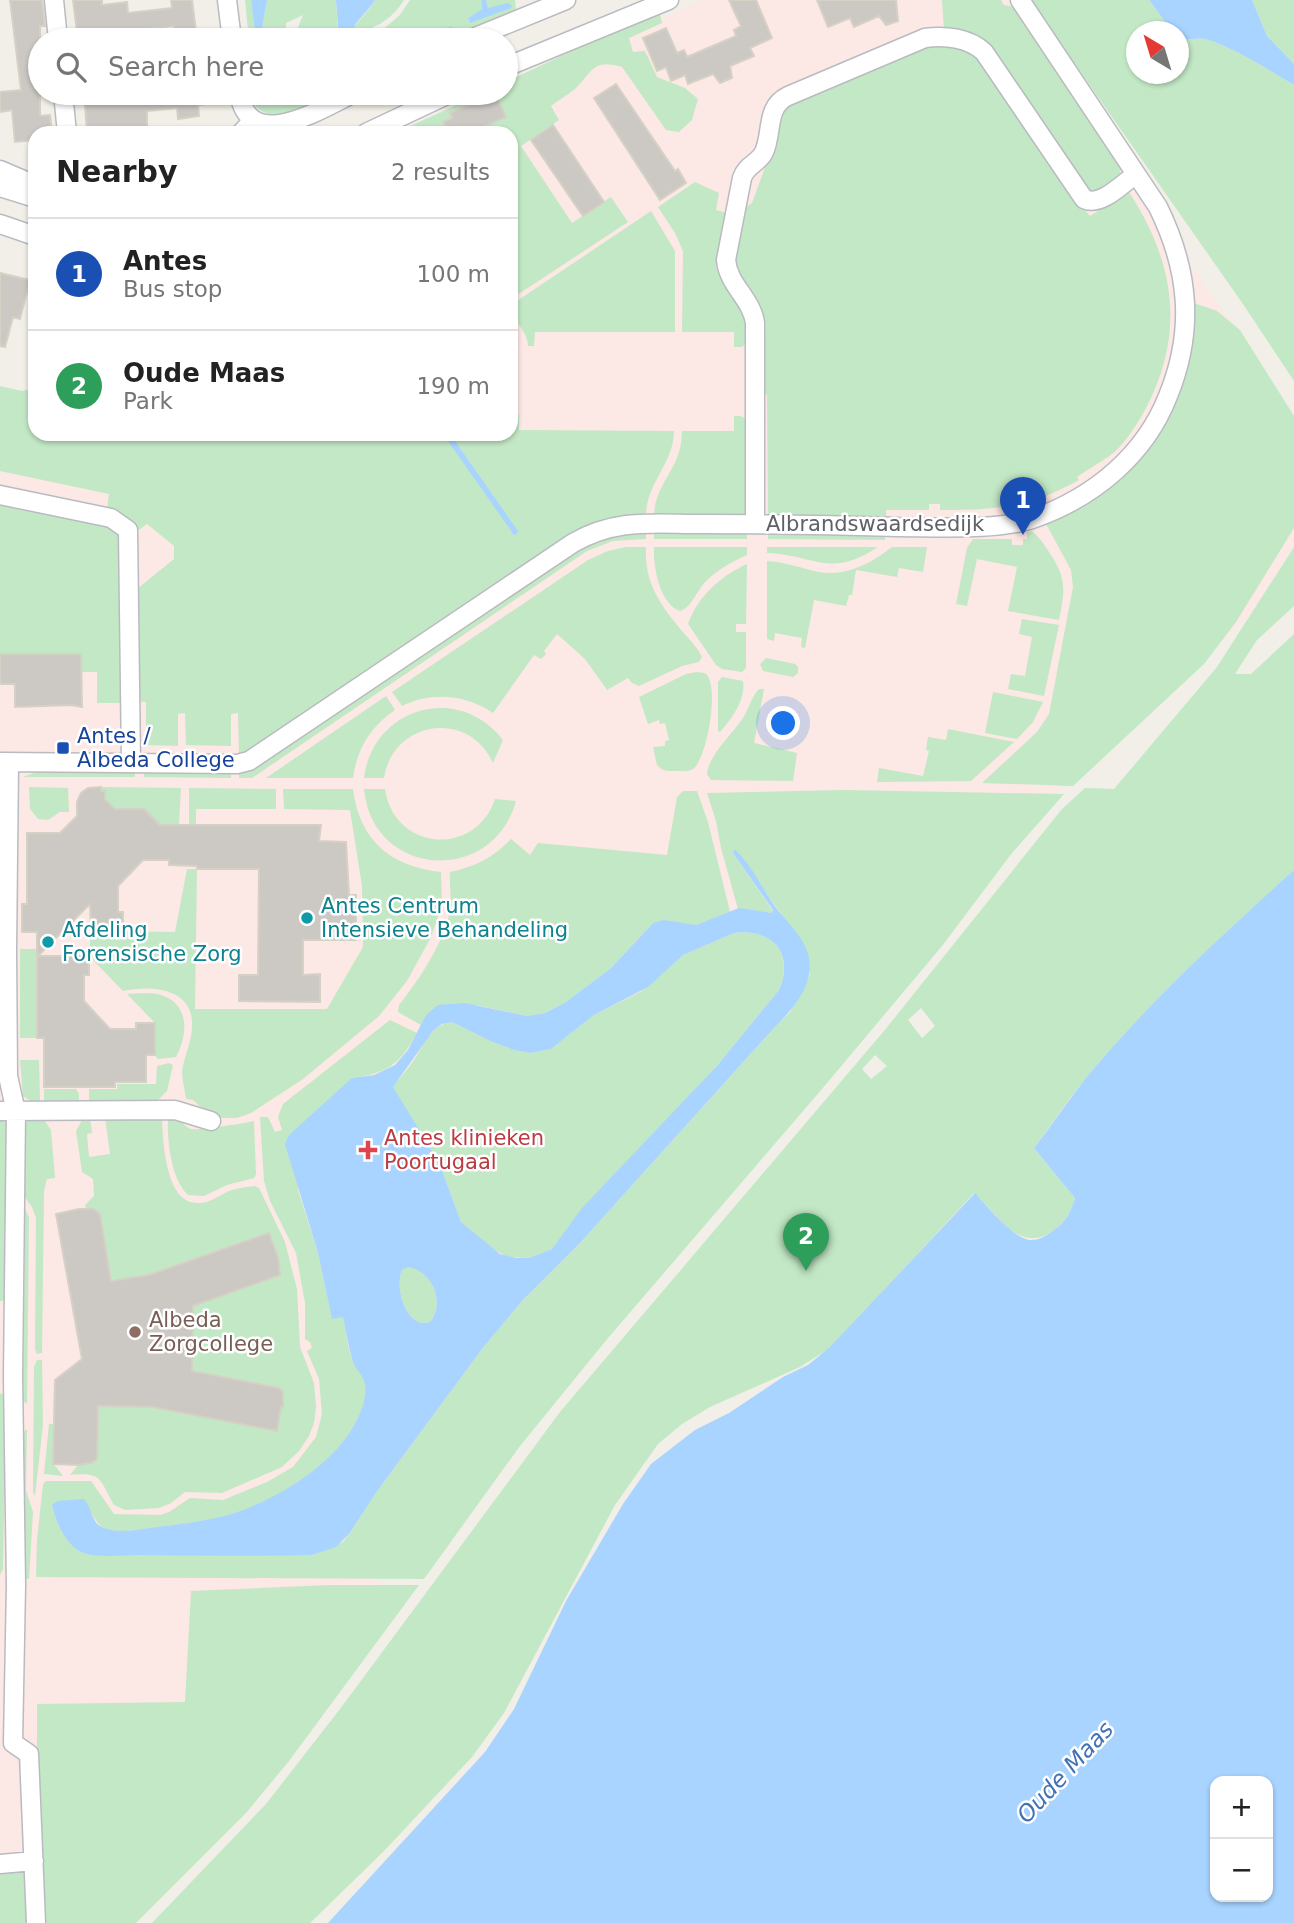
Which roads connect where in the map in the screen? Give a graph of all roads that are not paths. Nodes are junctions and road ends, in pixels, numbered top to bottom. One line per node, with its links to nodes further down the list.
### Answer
1 (54, 0): 6 (street)
2 (227, 0): 7 (street)
3 (566, 0): 8 (street)
4 (669, 0): 9 (street)
5 (1020, 0): 19 (street, Albrandswaardsedijk)
6 (57, 28)
7 (230, 28)
8 (497, 28)
9 (518, 62)
10 (64, 105): 14 (street)
11 (241, 105): 15 (street)
12 (327, 105): 16 (street)
13 (426, 105): 17 (street)
14 (66, 126)
15 (247, 126)
16 (256, 126)
17 (381, 126)
18 (0, 170): 20 (street)
19 (1136, 174): 26 (street, Albrandswaardsedijk); 26 (street, Albrandswaardsedijk)
20 (28, 183)
21 (0, 187): 22 (street)
22 (28, 196)
23 (0, 224): 24 (street)
24 (28, 234)
25 (0, 495): 28 (street)
26 (755, 524): 28 (street, Albrandswaardsedijk)
27 (5, 762): 28 (street, Albrandswaardsedijk); 29 (street, Albrandswaardsedijk)
28 (131, 763)
29 (8, 1112): 30 (street); 31 (street, Albrandswaardsedijk)
30 (211, 1121)
31 (6, 1377): 32 (street, Albrandswaardsedijk)
32 (8, 1585): 33 (street, Albrandswaardsedijk)
33 (8, 1672): 34 (street, Albrandswaardsedijk)
34 (34, 1861): 35 (street); 36 (street, Albrandswaardsedijk)
35 (0, 1864)
36 (36, 1923)

